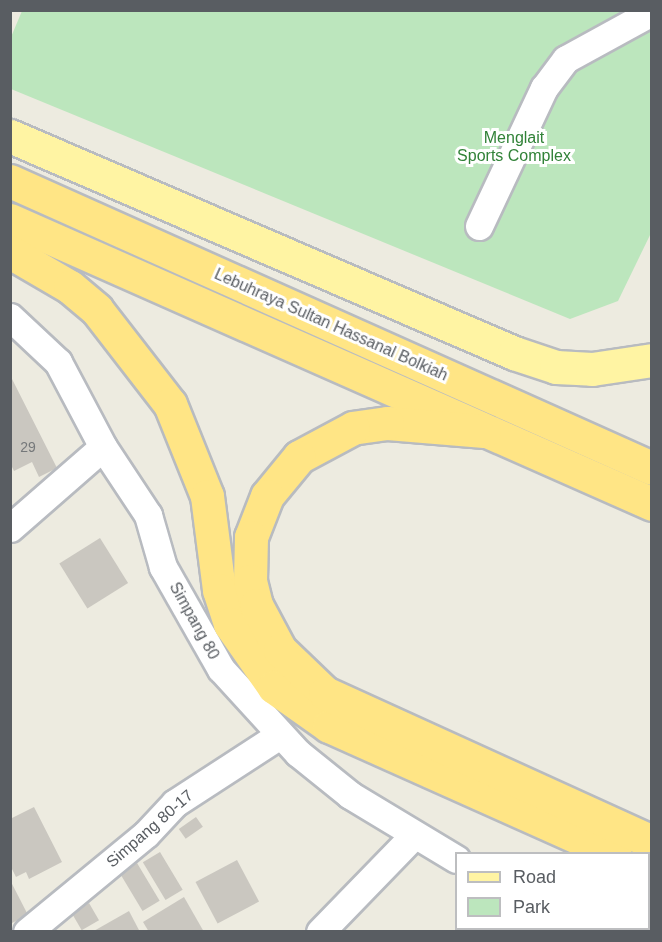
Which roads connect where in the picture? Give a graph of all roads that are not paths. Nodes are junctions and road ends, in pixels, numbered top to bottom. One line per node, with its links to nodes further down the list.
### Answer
1 (651, 12): 5 (street)
2 (10, 136): 8 (main road)
3 (10, 182): 11 (highway, Lebuhraya Sultan Hassanal Bolkiah)
4 (10, 220): 9 (highway, Lebuhraya Sultan Hassanal Bolkiah)
5 (478, 226)
6 (10, 252): 17 (highway)
7 (10, 317): 10 (street, Simpang 80)
8 (651, 360)
9 (484, 431): 12 (highway, Lebuhraya Sultan Hassanal Bolkiah); 16 (highway)
10 (103, 447): 13 (street); 14 (street, Simpang 80)
11 (651, 468)
12 (651, 504)
13 (10, 528)
14 (278, 736): 15 (street, Simpang 80); 19 (street, Simpang 80-17)
15 (414, 835): 18 (street, Simpang 80); 20 (street)
16 (651, 842)
17 (611, 852)
18 (455, 857)
19 (27, 932)
20 (320, 932)

